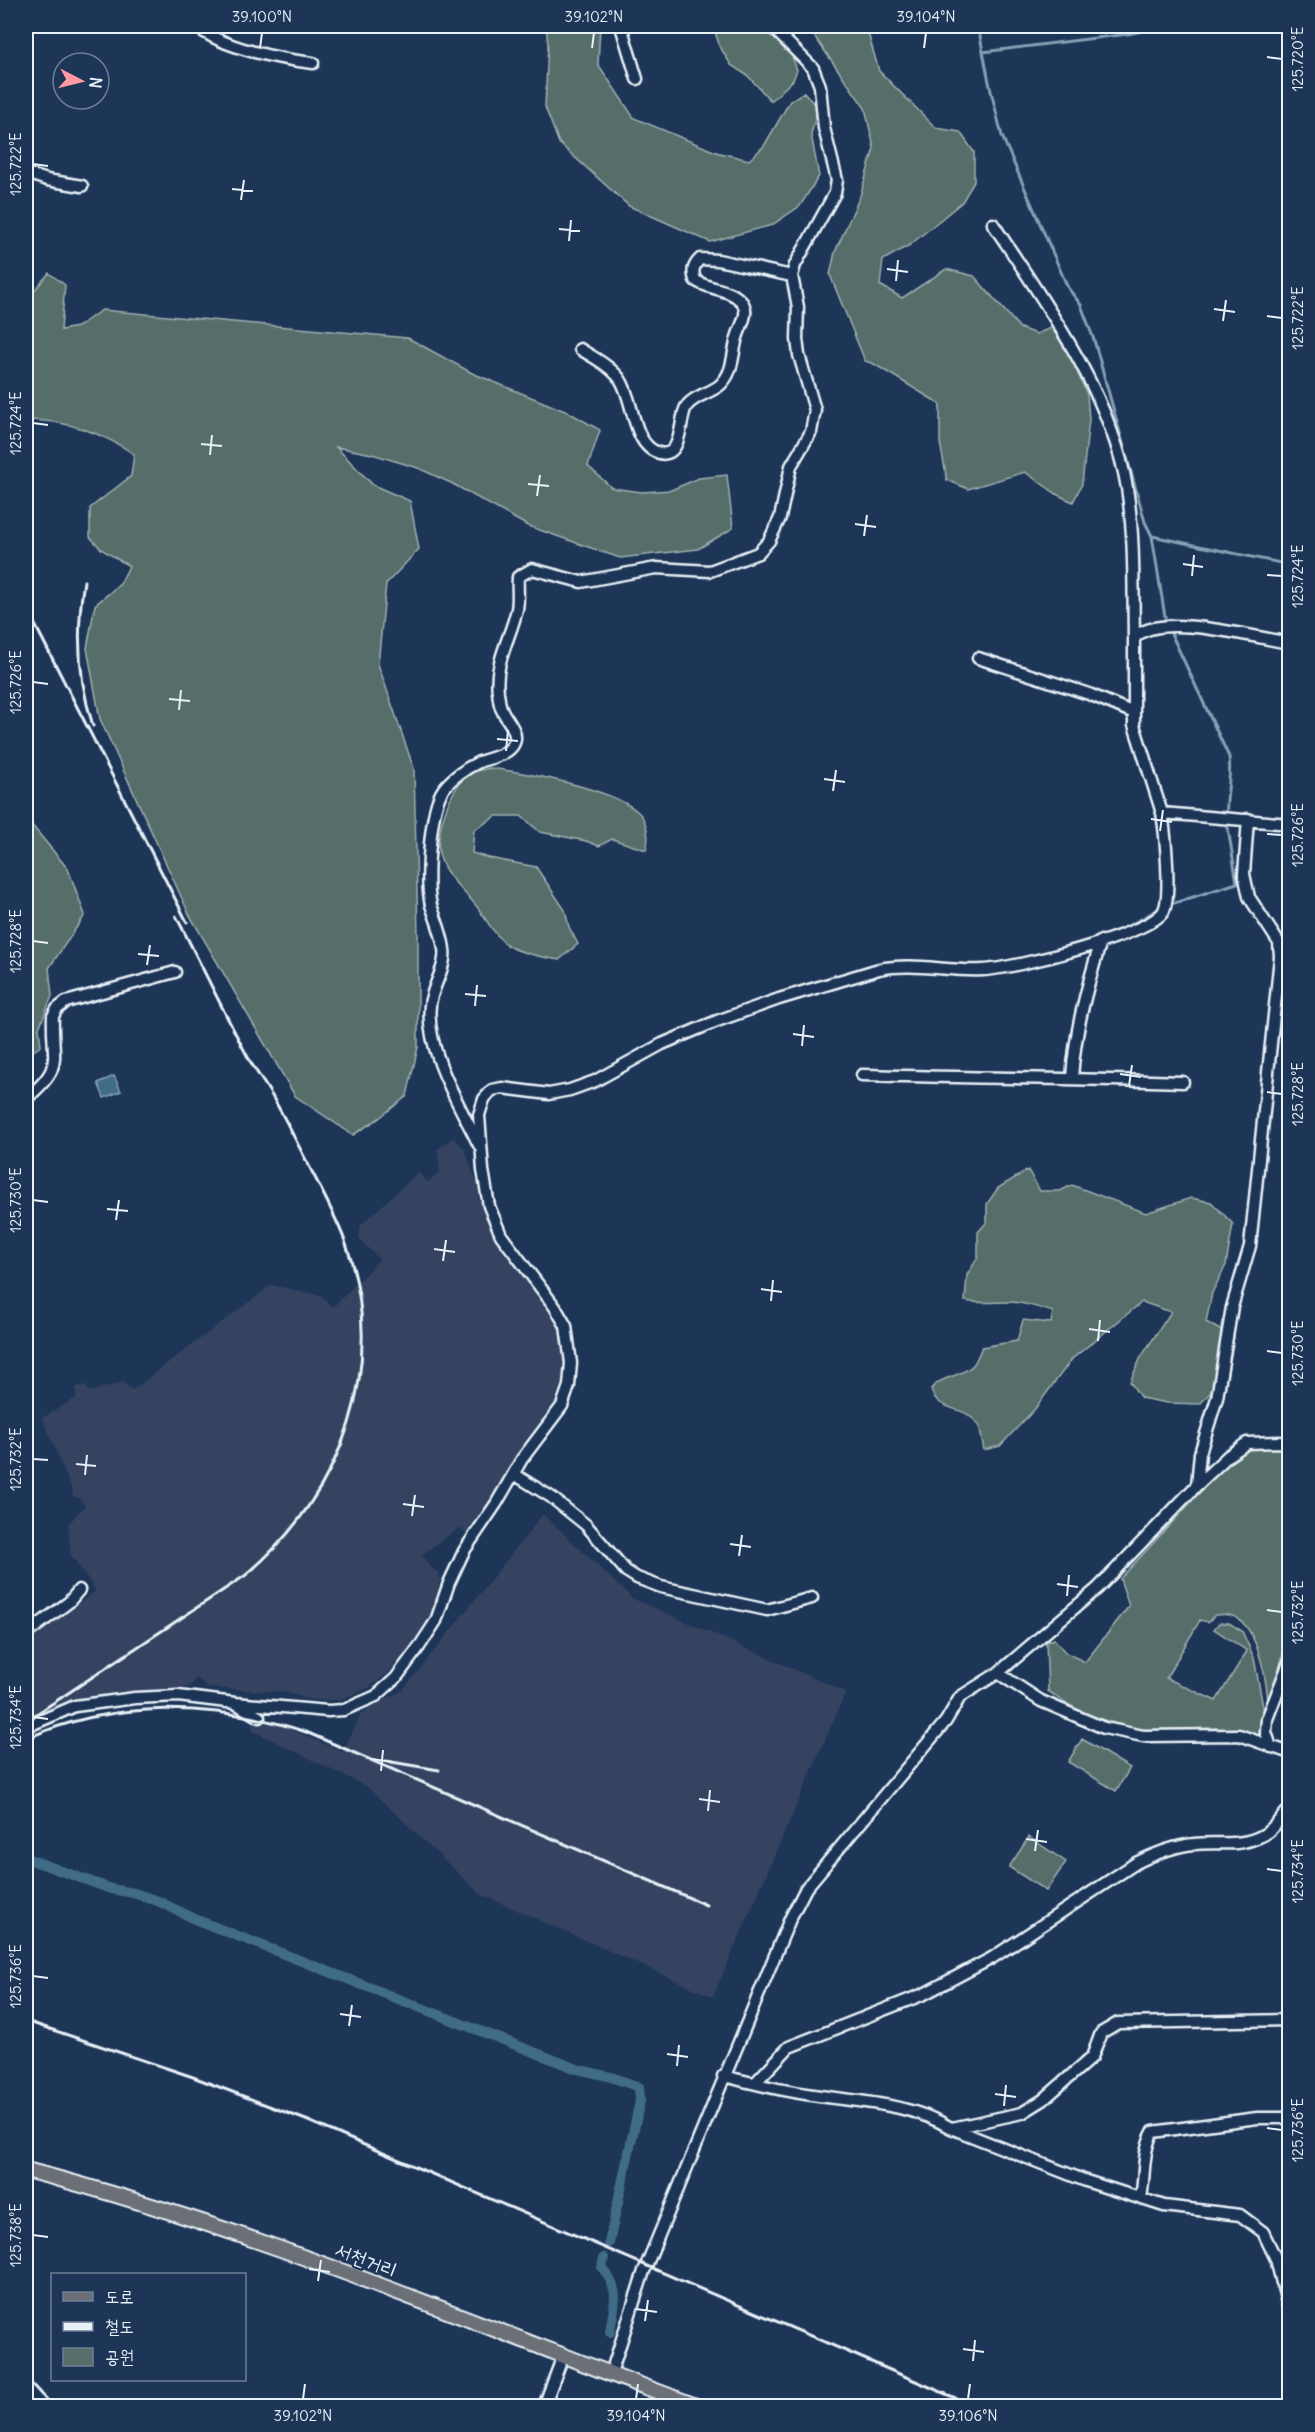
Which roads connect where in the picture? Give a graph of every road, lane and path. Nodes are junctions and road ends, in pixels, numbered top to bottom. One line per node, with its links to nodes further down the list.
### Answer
1 (196, 26): 4 (street)
2 (621, 26): 5 (street)
3 (771, 26): 9 (street)
4 (313, 63)
5 (637, 79)
6 (26, 173): 7 (street)
7 (82, 186)
8 (993, 224): 11 (street)
9 (792, 276): 10 (street); 24 (street)
10 (579, 349)
11 (1134, 639): 12 (street); 14 (street)
12 (1290, 643)
13 (978, 658): 14 (street)
14 (1134, 713): 15 (street)
15 (1162, 813): 16 (street); 18 (street)
16 (1248, 819): 17 (street); 27 (street)
17 (1290, 824)
18 (1101, 941): 21 (street); 24 (street)
19 (175, 972): 23 (street)
20 (862, 1074): 21 (street)
21 (1072, 1077): 22 (street)
22 (1183, 1082)
23 (26, 1099)
24 (482, 1151): 26 (street)
25 (1290, 1445): 27 (street)
26 (514, 1474): 29 (street); 33 (street)
27 (1197, 1485): 32 (street)
28 (79, 1590): 30 (street)
29 (812, 1598)
30 (26, 1634)
31 (1290, 1660): 36 (street)
32 (998, 1673): 36 (street); 40 (street)
33 (235, 1703): 34 (street); 35 (street)
34 (259, 1717)
35 (26, 1727)
36 (1271, 1747): 37 (street)
37 (1290, 1752)
38 (1290, 1809): 41 (street)
39 (1290, 2020): 43 (street)
40 (723, 2076): 41 (street); 48 (street)
41 (755, 2084): 43 (street)
42 (1290, 2118): 45 (street)
43 (951, 2128): 45 (street)
44 (26, 2170): 47 (main road, 서천거리)
45 (1141, 2198): 46 (street)
46 (1290, 2315)
47 (563, 2356): 48 (main road, 서천거리); 49 (street)
48 (611, 2373): 50 (main road, 서천거리)
49 (544, 2406)
50 (691, 2406)

